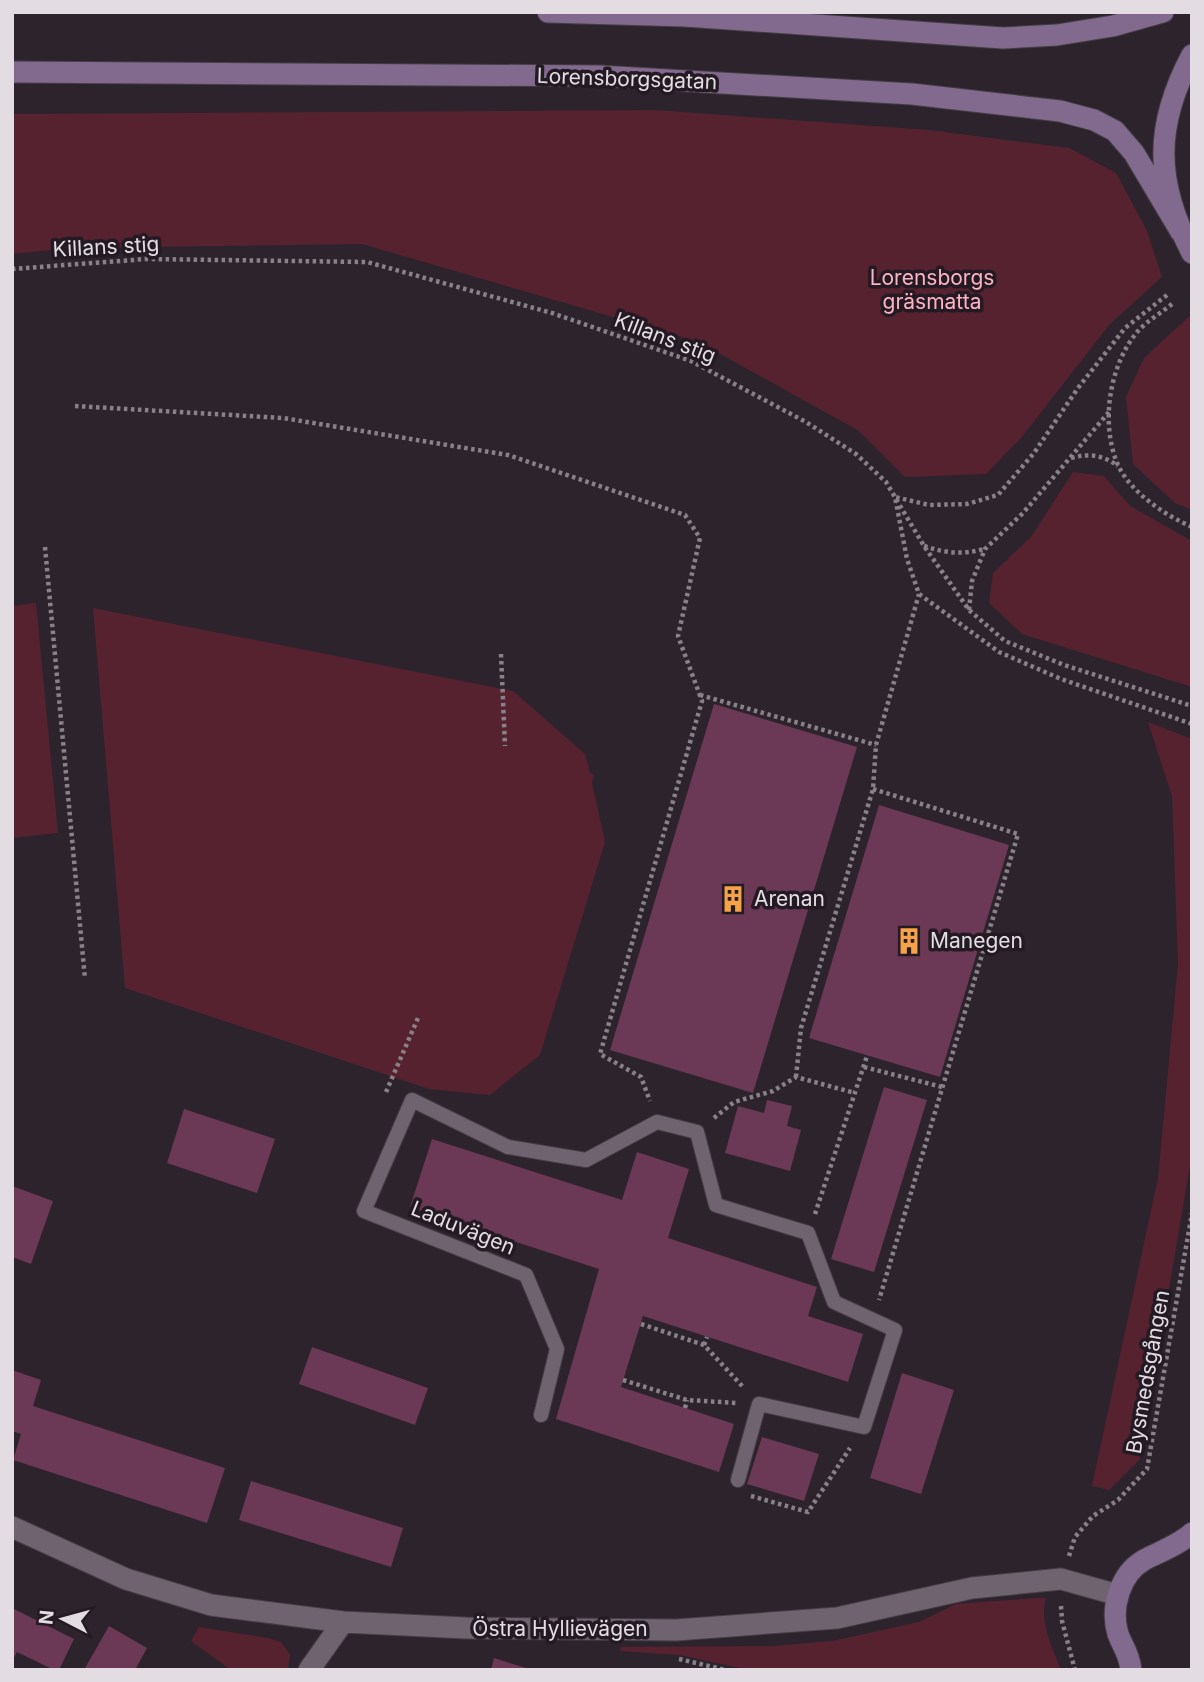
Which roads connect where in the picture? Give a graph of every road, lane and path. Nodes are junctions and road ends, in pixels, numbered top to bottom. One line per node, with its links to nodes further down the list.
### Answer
1 (548, 12): 2 (main road)
2 (1163, 12)
3 (1192, 55): 5 (main road)
4 (12, 72): 5 (main road, Lorensborgsgatan)
5 (1181, 232): 6 (main road)
6 (1192, 253)
7 (12, 269): 14 (path, Killans stig)
8 (1167, 295): 14 (path)
9 (1172, 304): 11 (path)
10 (75, 406): 22 (path)
11 (1110, 411): 12 (path); 13 (path)
12 (1070, 459): 13 (path); 18 (path)
13 (1118, 466): 15 (path)
14 (895, 497): 16 (path, Killans stig); 19 (path)
15 (1192, 527)
16 (924, 546): 18 (path); 20 (path, Killans stig)
17 (45, 547): 28 (path)
18 (985, 549): 20 (path)
19 (919, 594): 24 (path); 25 (path)
20 (969, 610): 23 (path, Killans stig)
21 (501, 654): 26 (path)
22 (700, 695): 25 (path); 36 (path)
23 (1192, 706)
24 (1192, 724)
25 (876, 745): 27 (path)
26 (505, 746)
27 (873, 789): 32 (path); 33 (path)
28 (85, 979)
29 (418, 1018): 34 (path)
30 (867, 1056): 31 (path)
31 (864, 1067): 33 (path); 35 (path)
32 (796, 1077): 35 (path); 37 (path)
33 (942, 1087): 40 (path)
34 (386, 1092)
35 (855, 1093): 39 (path)
36 (657, 1122): 37 (lane); 48 (lane, Laduvägen)
37 (697, 1132): 39 (lane)
38 (1192, 1213): 56 (path, Bysmedsgången)
39 (808, 1233): 40 (lane)
40 (873, 1321): 49 (lane)
41 (641, 1324): 43 (path)
42 (707, 1337): 43 (path)
43 (704, 1345): 46 (path)
44 (623, 1380): 45 (path)
45 (687, 1400): 46 (path); 47 (path)
46 (759, 1404): 49 (lane); 50 (lane)
47 (685, 1408)
48 (541, 1415)
49 (864, 1427): 51 (path)
50 (738, 1480)
51 (747, 1495)
52 (12, 1527): 58 (street, Östra Hyllievägen)
53 (1192, 1533): 55 (main road)
54 (1192, 1550): 55 (main road)
55 (1159, 1552): 57 (main road)
56 (1061, 1578): 57 (street, Östra Hyllievägen); 58 (street, Östra Hyllievägen); 61 (path, Bysmedsgången)
57 (1118, 1595): 59 (main road)
58 (343, 1622): 60 (street)
59 (1130, 1662): 62 (main road)
60 (309, 1670)
61 (1075, 1670)
62 (1148, 1670)

